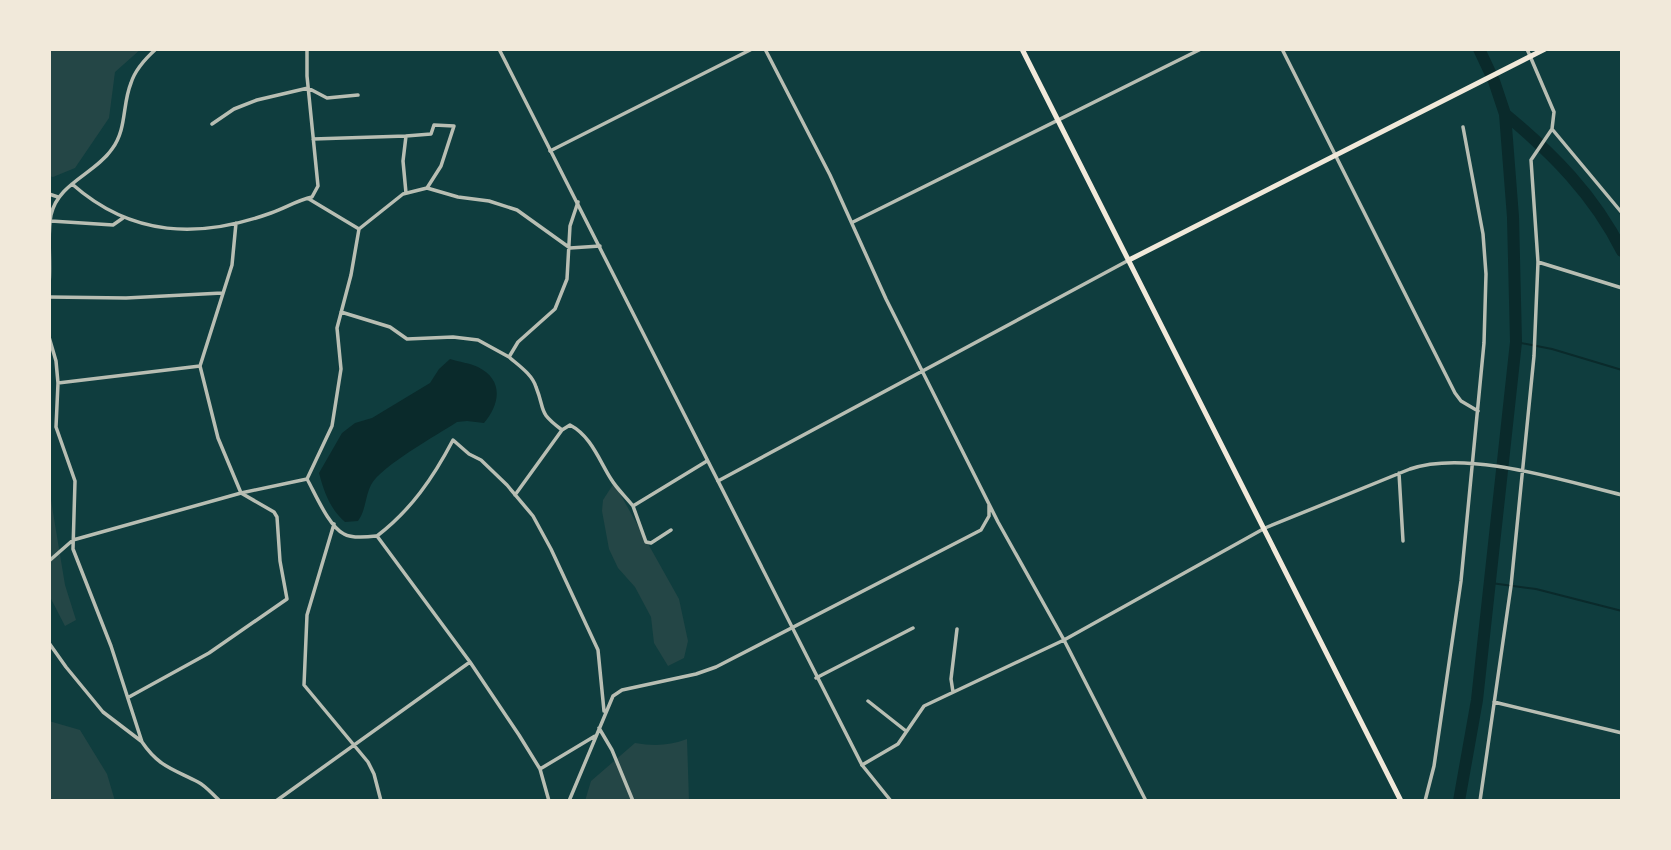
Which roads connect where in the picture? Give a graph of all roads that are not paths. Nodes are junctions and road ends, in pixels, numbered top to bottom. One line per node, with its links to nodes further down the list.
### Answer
1 (156, 49): 22 (street)
2 (307, 49): 12 (street)
3 (499, 49): 20 (street)
4 (752, 49): 20 (street)
5 (765, 49): 32 (street)
6 (1022, 49): 14 (main road)
7 (1201, 49): 14 (street)
8 (1282, 49): 21 (street)
9 (1527, 49): 11 (street)
10 (1545, 49): 11 (main road)
11 (1531, 56): 17 (street); 21 (main road)
12 (308, 88): 13 (street); 15 (street); 19 (street)
13 (358, 95)
14 (1058, 121): 32 (street); 38 (main road)
15 (212, 124)
16 (1464, 127): 50 (street)
17 (1551, 131): 29 (street); 39 (street)
18 (406, 136): 19 (street); 23 (street); 24 (street)
19 (313, 139): 27 (street)
20 (550, 151): 28 (street)
21 (1335, 153): 38 (main road); 50 (street)
22 (72, 184): 26 (street); 30 (street)
23 (427, 188): 24 (street); 36 (street)
24 (406, 193): 34 (street)
25 (49, 194): 26 (street)
26 (58, 197): 31 (street)
27 (307, 198): 33 (street); 34 (street)
28 (578, 202): 35 (street); 36 (street)
29 (1622, 213)
30 (123, 218): 31 (street); 33 (street)
31 (51, 221): 37 (street)
32 (853, 222): 48 (street)
33 (236, 223): 42 (street)
34 (359, 229): 44 (street)
35 (600, 246): 36 (street); 52 (street)
36 (570, 248): 46 (street)
37 (50, 253): 40 (street)
38 (1129, 260): 48 (street); 64 (main road)
39 (1538, 262): 41 (street); 54 (street)
40 (49, 284)
41 (1622, 288)
42 (223, 293): 43 (street); 47 (street)
43 (49, 297)
44 (341, 312): 46 (street); 56 (street)
45 (49, 337): 49 (street)
46 (509, 357): 51 (street)
47 (200, 366): 49 (street); 58 (street)
48 (923, 370): 57 (street); 61 (street)
49 (58, 383): 67 (street)
50 (1478, 411): 53 (street)
51 (562, 430): 59 (street); 62 (street)
52 (707, 461): 57 (street); 62 (street)
53 (1472, 464): 54 (street); 55 (street); 99 (street)
54 (1523, 471): 60 (street); 80 (street)
55 (1399, 473): 64 (street); 68 (street)
56 (307, 479): 58 (street); 63 (street)
57 (717, 481): 70 (street)
58 (241, 493): 67 (street); 78 (street)
59 (515, 495): 66 (street); 81 (street)
60 (1622, 495)
61 (989, 503): 70 (street); 73 (street)
62 (633, 506): 65 (street)
63 (334, 524): 66 (street); 87 (street)
64 (1265, 528): 73 (street); 98 (main road)
65 (671, 530)
66 (377, 537): 75 (street)
67 (74, 540): 69 (street); 78 (street)
68 (1403, 541)
69 (49, 561)
70 (791, 628): 76 (street); 81 (street)
71 (913, 628): 76 (street)
72 (957, 629): 77 (street)
73 (1064, 640): 77 (street); 97 (street)
74 (49, 643): 86 (street)
75 (470, 662): 87 (street); 89 (street)
76 (816, 678): 88 (street)
77 (953, 692): 83 (street)
78 (129, 697): 86 (street)
79 (868, 701): 83 (street)
80 (1494, 702): 84 (street); 100 (street)
81 (604, 713): 82 (street)
82 (599, 728): 85 (street); 95 (street)
83 (906, 731): 88 (street)
84 (1622, 733)
85 (597, 735): 89 (street); 94 (street)
86 (142, 742): 90 (street)
87 (353, 744): 91 (street); 92 (street)
88 (862, 765): 96 (street)
89 (540, 769): 93 (street)
90 (220, 801)
91 (276, 801)
92 (381, 801)
93 (549, 801)
94 (569, 801)
95 (633, 801)
96 (891, 801)
97 (1146, 801)
98 (1401, 801)
99 (1425, 801)
100 (1480, 801)

